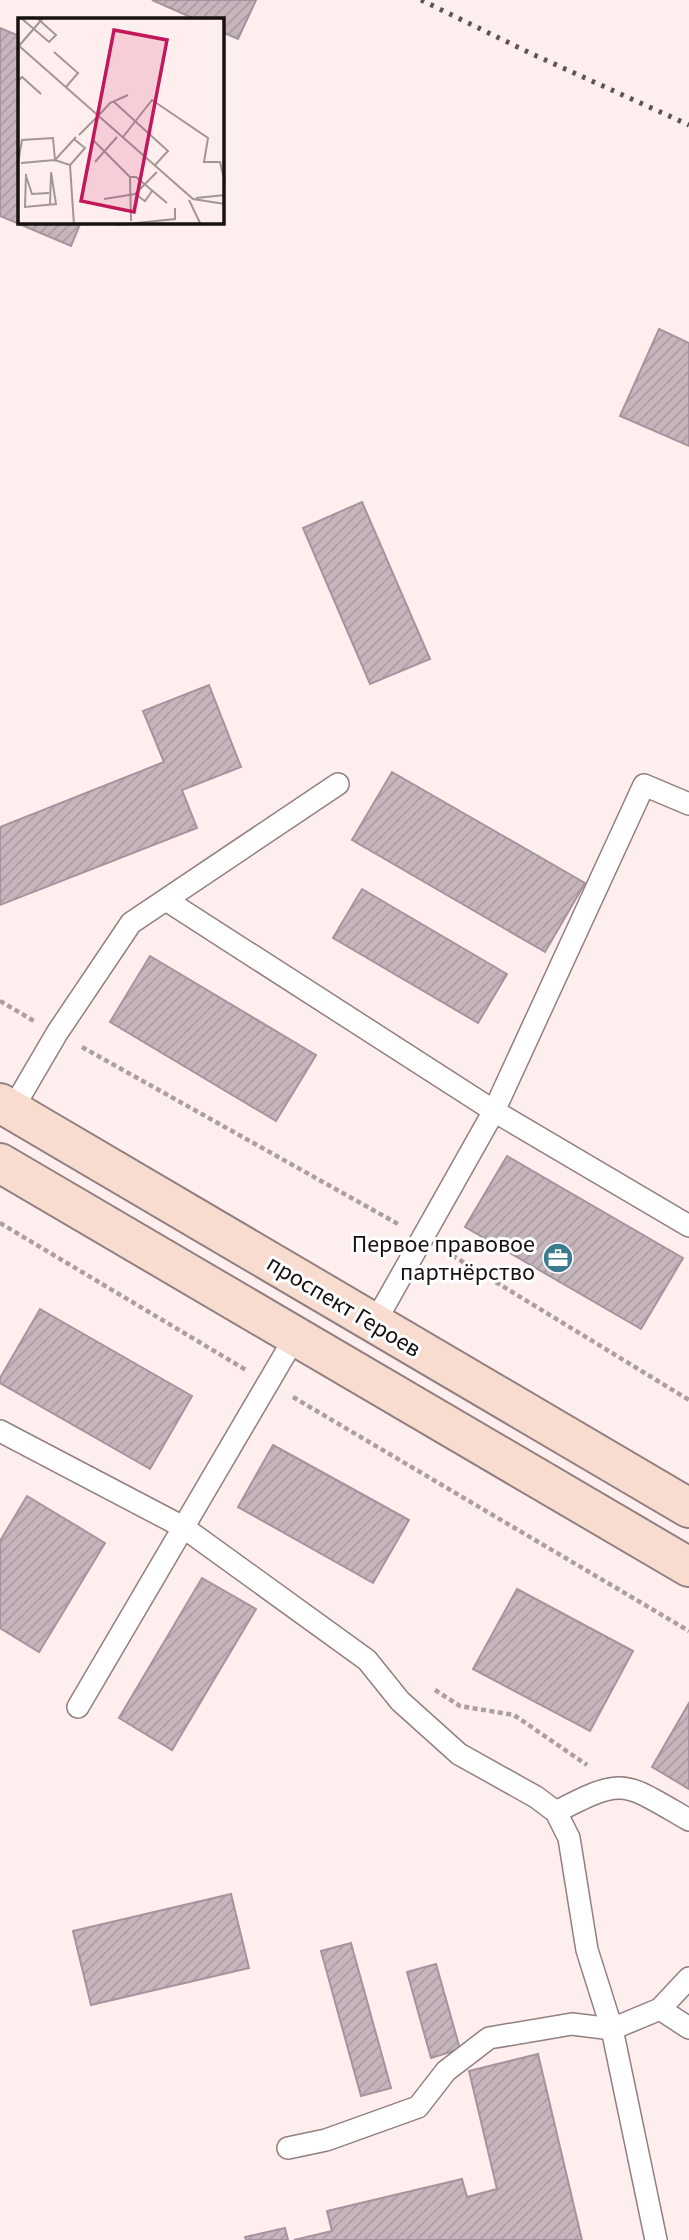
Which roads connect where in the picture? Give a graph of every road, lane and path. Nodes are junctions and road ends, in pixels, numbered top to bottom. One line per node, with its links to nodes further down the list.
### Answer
1 (338, 785): 3 (lane)
2 (689, 804): 7 (lane)
3 (166, 900): 5 (lane); 7 (lane)
4 (0, 1001): 5 (path)
5 (57, 1033): 6 (lane); 11 (path)
6 (6, 1107): 12 (main road, проспект Героев)
7 (494, 1111): 10 (lane); 11 (lane)
8 (0, 1164): 13 (main road, проспект Героев)
9 (0, 1223): 14 (path)
10 (689, 1226)
11 (423, 1238): 12 (lane); 15 (path)
12 (374, 1324): 17 (main road, проспект Героев)
13 (295, 1337): 14 (lane); 19 (main road, проспект Героев)
14 (268, 1383): 18 (lane); 20 (path)
15 (689, 1400)
16 (0, 1431): 18 (lane)
17 (689, 1508)
18 (183, 1527): 22 (lane); 24 (lane)
19 (689, 1567)
20 (689, 1631)
21 (429, 1687): 23 (path)
22 (78, 1707)
23 (616, 1786): 24 (lane); 25 (lane)
24 (556, 1812): 29 (lane)
25 (689, 1819)
26 (689, 1978): 27 (lane)
27 (660, 2009): 28 (lane); 29 (lane)
28 (689, 2028)
29 (612, 2029): 30 (lane); 31 (lane)
30 (288, 2148)
31 (656, 2240)

